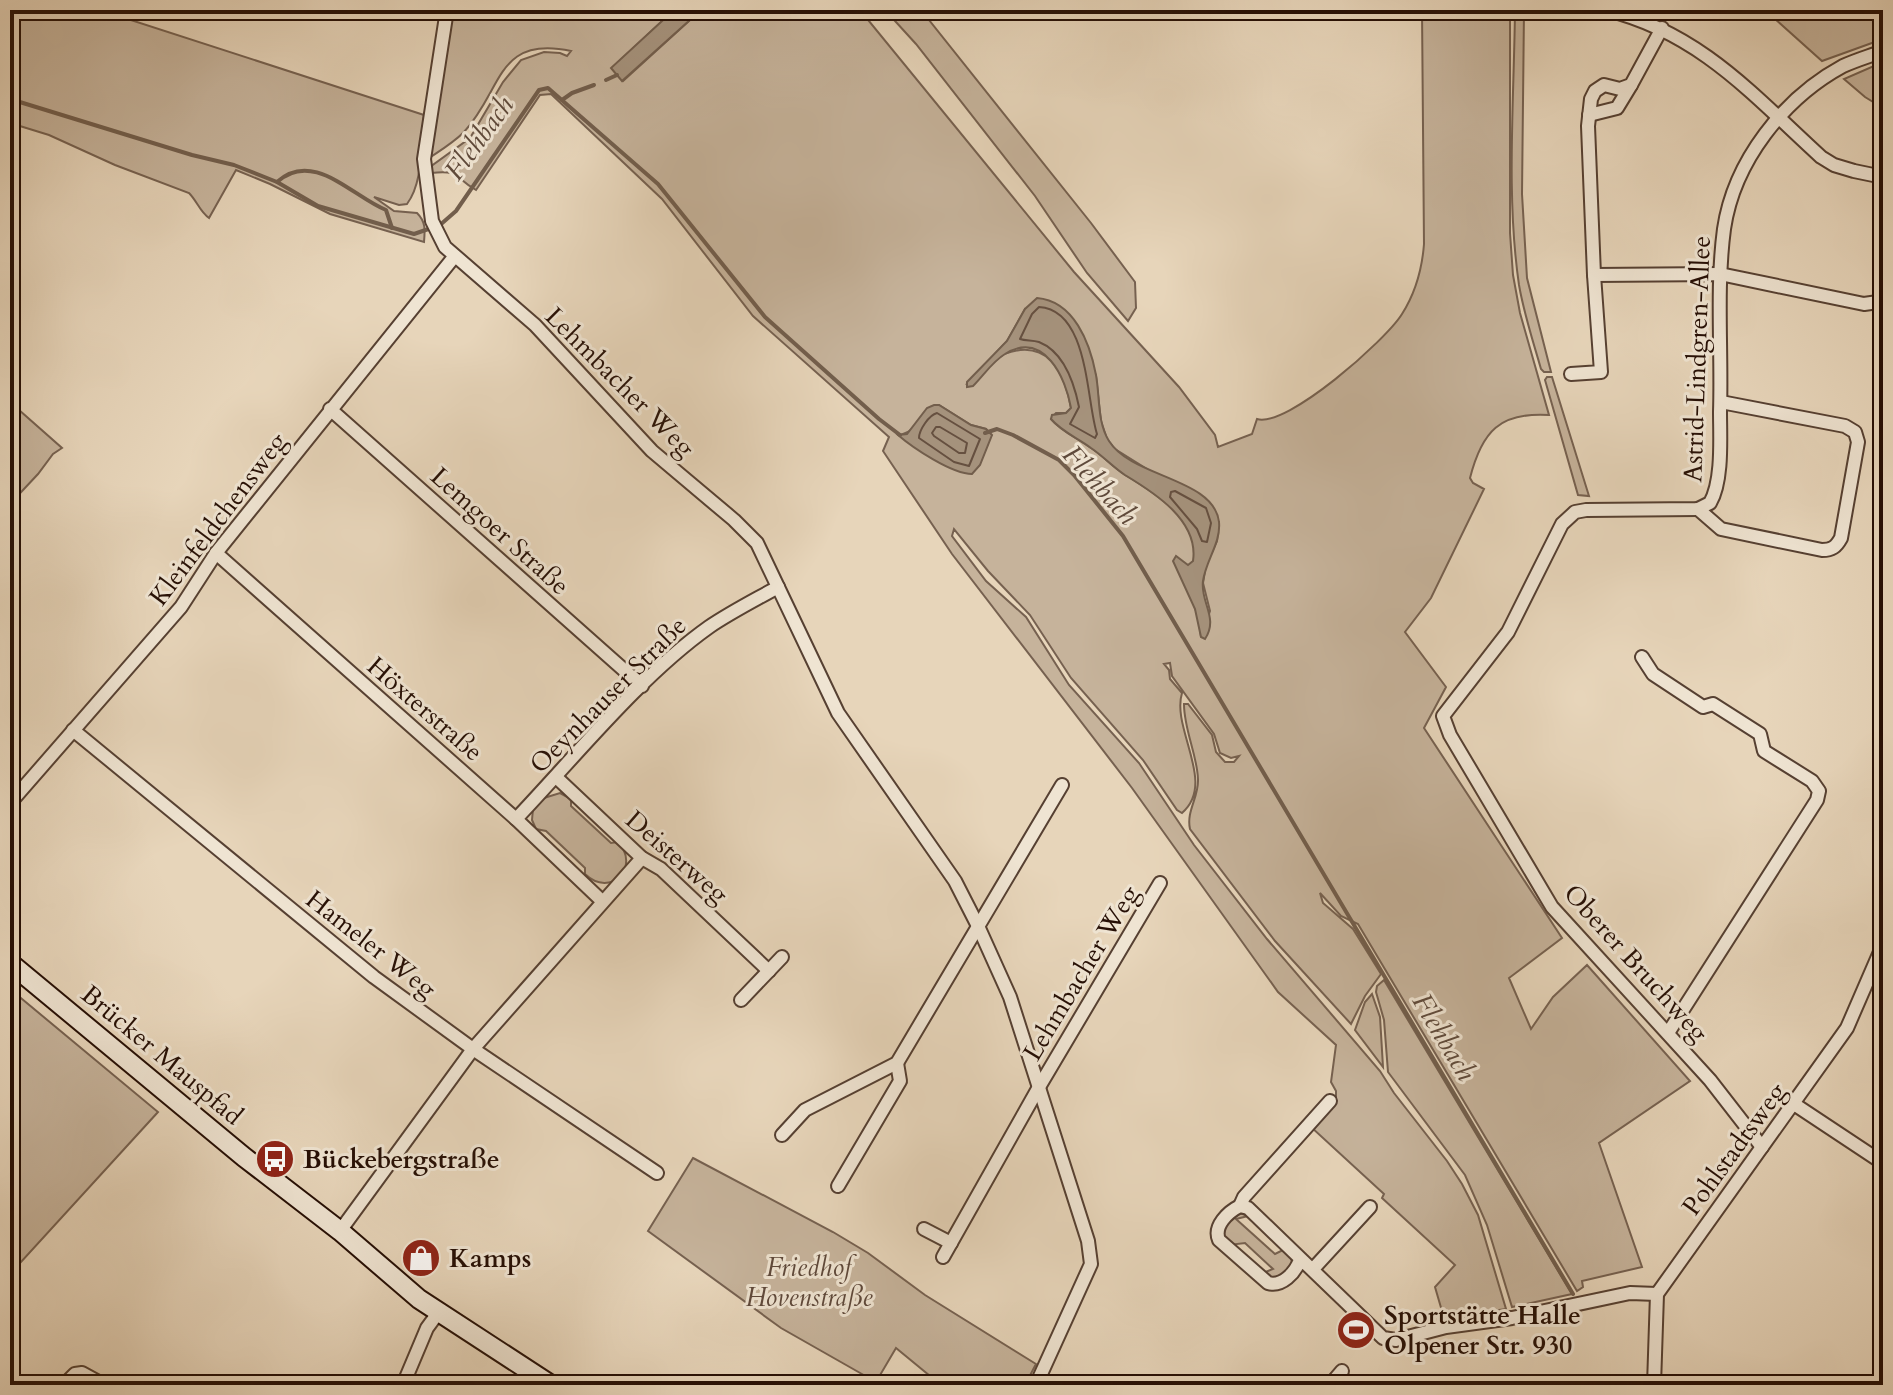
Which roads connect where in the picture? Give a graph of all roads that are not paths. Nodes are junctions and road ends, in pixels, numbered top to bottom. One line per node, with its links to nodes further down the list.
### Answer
1 (447, 10): 9 (street, Lehmbacher Weg)
2 (1607, 10): 3 (street)
3 (1662, 28): 5 (street); 7 (street)
4 (1883, 51): 7 (street, Astrid-Lindgren-Allee)
5 (1631, 85): 6 (street); 6 (street)
6 (1589, 115): 11 (street)
7 (1778, 118): 8 (street); 10 (street, Astrid-Lindgren-Allee)
8 (1883, 177)
9 (454, 257): 15 (street, Kleinfeldchensweg); 18 (street, Lehmbacher Weg)
10 (1720, 274): 11 (street); 12 (street); 14 (street, Astrid-Lindgren-Allee)
11 (1594, 275): 13 (street)
12 (1883, 296)
13 (1571, 374)
14 (1721, 402): 16 (street, Astrid-Lindgren-Allee); 16 (street)
15 (330, 409): 17 (street, Kleinfeldchensweg); 20 (street, Lemgoer Straße)
16 (1698, 509): 21 (street, Astrid-Lindgren-Allee)
17 (216, 553): 22 (street, Kleinfeldchensweg); 26 (street, Höxterstraße)
18 (778, 587): 20 (street, Oeynhauser Straße); 30 (street, Lehmbacher Weg)
19 (1642, 657): 36 (street)
20 (642, 686): 23 (street, Oeynhauser Straße)
21 (1443, 716): 36 (street, Oberer Bruchweg)
22 (73, 730): 25 (street, Kleinfeldchensweg); 37 (street, Hameler Weg)
23 (556, 777): 26 (street, Oeynhauser Straße); 27 (street, Deisterweg)
24 (1062, 785): 30 (street)
25 (10, 803)
26 (516, 819): 29 (street, Höxterstraße)
27 (642, 858): 29 (street); 34 (street, Deisterweg)
28 (1160, 883): 39 (street, Lehmbacher Weg)
29 (602, 901): 37 (street)
30 (978, 926): 38 (street); 39 (street, Lehmbacher Weg)
31 (1882, 952): 41 (street, Pohlstadtsweg)
32 (782, 957): 34 (street)
33 (10, 963): 50 (main road, Brücker Mauspfad)
34 (769, 971): 35 (street)
35 (741, 1000)
36 (1668, 1033): 43 (street, Oberer Bruchweg)
37 (473, 1049): 45 (street, Hameler Weg); 50 (street)
38 (897, 1063): 42 (street); 46 (street)
39 (1039, 1087): 51 (street, Lehmbacher Weg); 62 (street, Lehmbacher Weg)
40 (1330, 1101): 47 (street)
41 (1794, 1104): 43 (street, Pohlstadtsweg); 44 (street)
42 (782, 1135)
43 (1762, 1147): 55 (street, Pohlstadtsweg)
44 (1883, 1163)
45 (657, 1173)
46 (838, 1186)
47 (1240, 1206): 53 (street); 53 (street)
48 (1370, 1207): 54 (street)
49 (924, 1229): 51 (street)
50 (340, 1231): 56 (main road, Brücker Mauspfad)
51 (951, 1243): 52 (street, Lehmbacher Weg)
52 (943, 1257)
53 (1300, 1260): 54 (street)
54 (1313, 1269): 55 (street)
55 (1657, 1294): 64 (street)
56 (438, 1313): 60 (street); 61 (main road, Brücker Mauspfad)
57 (1342, 1371): 63 (street)
58 (64, 1385): 59 (street)
59 (104, 1385)
60 (403, 1385)
61 (551, 1385)
62 (1036, 1385)
63 (1330, 1385)
64 (1654, 1385)

